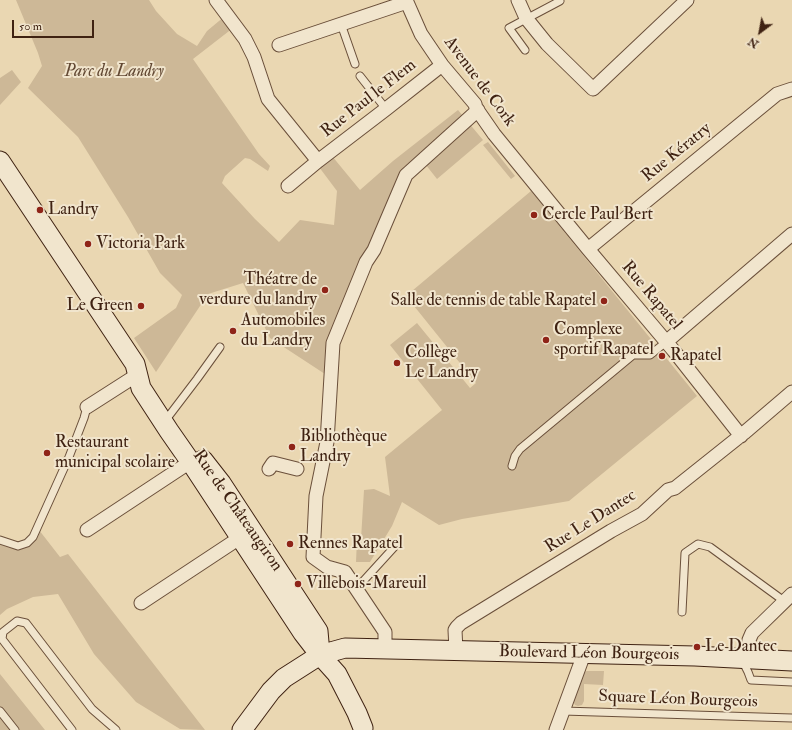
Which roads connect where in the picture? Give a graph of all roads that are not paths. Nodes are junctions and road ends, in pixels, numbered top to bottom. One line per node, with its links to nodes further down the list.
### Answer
1 (216, 0): 17 (street, Rue Paul le Flem)
2 (518, 0): 6 (street)
3 (686, 0): 6 (street)
4 (406, 1): 7 (street); 11 (street, Avenue de Cork)
5 (560, 1): 6 (lane)
6 (526, 18): 9 (lane)
7 (341, 24): 8 (street); 10 (lane)
8 (279, 45)
9 (525, 50)
10 (355, 64)
11 (442, 65): 14 (street, Rue Paul le Flem); 15 (street, Avenue de Cork)
12 (360, 76): 14 (lane)
13 (792, 89): 22 (street, Rue Kératry)
14 (386, 109): 17 (street, Rue Paul le Flem)
15 (478, 110): 19 (street, Avenue de Cork); 38 (street)
16 (0, 161): 25 (main road, Rue de Châteaugiron)
17 (318, 161): 20 (street, Rue Paul le Flem)
18 (0, 173): 25 (main road, Rue de Châteaugiron)
19 (532, 180): 22 (street, Rue Rapatel)
20 (288, 186)
21 (792, 234): 23 (street)
22 (588, 250): 23 (street, Rue Rapatel)
23 (666, 342): 29 (street, Rue Rapatel); 31 (lane)
24 (220, 347): 28 (lane)
25 (137, 375): 27 (street); 28 (main road, Rue de Châteaugiron)
26 (792, 392): 29 (street, Rue Le Dantec)
27 (87, 407): 36 (lane)
28 (166, 419): 30 (main road, Rue de Châteaugiron)
29 (741, 436): 43 (street, Rue Le Dantec)
30 (196, 460): 34 (street); 35 (main road, Rue de Châteaugiron)
31 (512, 466)
32 (269, 469): 33 (street)
33 (297, 469)
34 (87, 530)
35 (246, 534): 40 (street); 45 (main road, Rue de Châteaugiron)
36 (0, 540)
37 (397, 544): 38 (lane)
38 (353, 584): 42 (street)
39 (788, 597): 41 (lane); 46 (street)
40 (141, 603)
41 (682, 612)
42 (386, 648): 43 (main road, Boulevard Léon Bourgeois); 45 (main road, Boulevard Léon Bourgeois)
43 (456, 651): 44 (main road, Boulevard Léon Bourgeois)
44 (584, 654): 46 (main road, Boulevard Léon Bourgeois); 50 (street)
45 (320, 655): 52 (main road); 56 (main road, Boulevard Léon Bourgeois)
46 (744, 658): 47 (main road, Boulevard Léon Bourgeois); 48 (lane)
47 (792, 661)
48 (792, 682)
49 (0, 711): 53 (lane)
50 (563, 711): 51 (lane, Square Léon Bourgeois); 57 (street)
51 (792, 718)
52 (363, 729)
53 (15, 730)
54 (72, 730): 55 (lane)
55 (116, 730)
56 (242, 730)
57 (556, 730)

